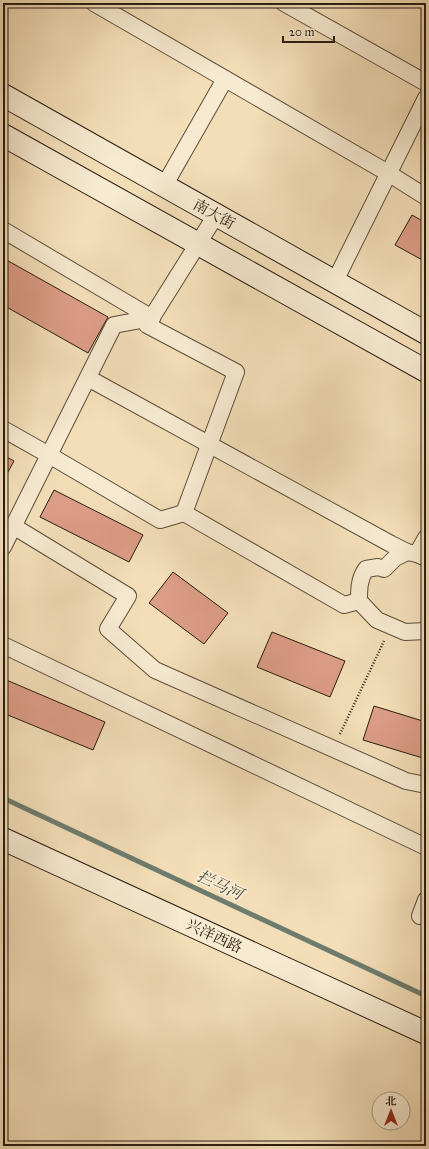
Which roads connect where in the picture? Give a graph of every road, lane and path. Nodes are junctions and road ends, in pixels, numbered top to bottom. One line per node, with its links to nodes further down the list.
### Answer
1 (94, 3): 3 (street)
2 (284, 3): 4 (street)
3 (225, 79): 8 (street); 9 (street)
4 (426, 83)
5 (3, 95): 9 (main road, 南大街)
6 (426, 98): 8 (street)
7 (3, 136): 13 (main road)
8 (388, 173): 10 (street); 14 (street)
9 (164, 186): 11 (main road, 南大街)
10 (426, 197)
11 (216, 215): 13 (street); 14 (main road, 南大街)
12 (3, 230): 15 (street)
13 (198, 244): 15 (street); 17 (main road)
14 (335, 281): 16 (main road, 南大街)
15 (152, 318): 18 (street); 20 (street)
16 (426, 332)
17 (426, 371)
18 (88, 378): 20 (street); 21 (street)
19 (3, 429): 21 (street)
20 (209, 445): 22 (street); 26 (street)
21 (49, 455): 22 (street); 23 (street)
22 (184, 513): 27 (street)
23 (13, 526): 25 (street); 31 (street)
24 (426, 538): 26 (street)
25 (3, 547)
26 (417, 555): 27 (street)
27 (359, 601): 28 (street)
28 (391, 626): 29 (street); 31 (path)
29 (426, 631)
30 (3, 644): 34 (street)
31 (333, 749): 32 (street)
32 (426, 785)
33 (3, 839): 37 (main road, 兴洋西路)
34 (426, 847)
35 (426, 900): 36 (street)
36 (420, 916)
37 (426, 1034)

